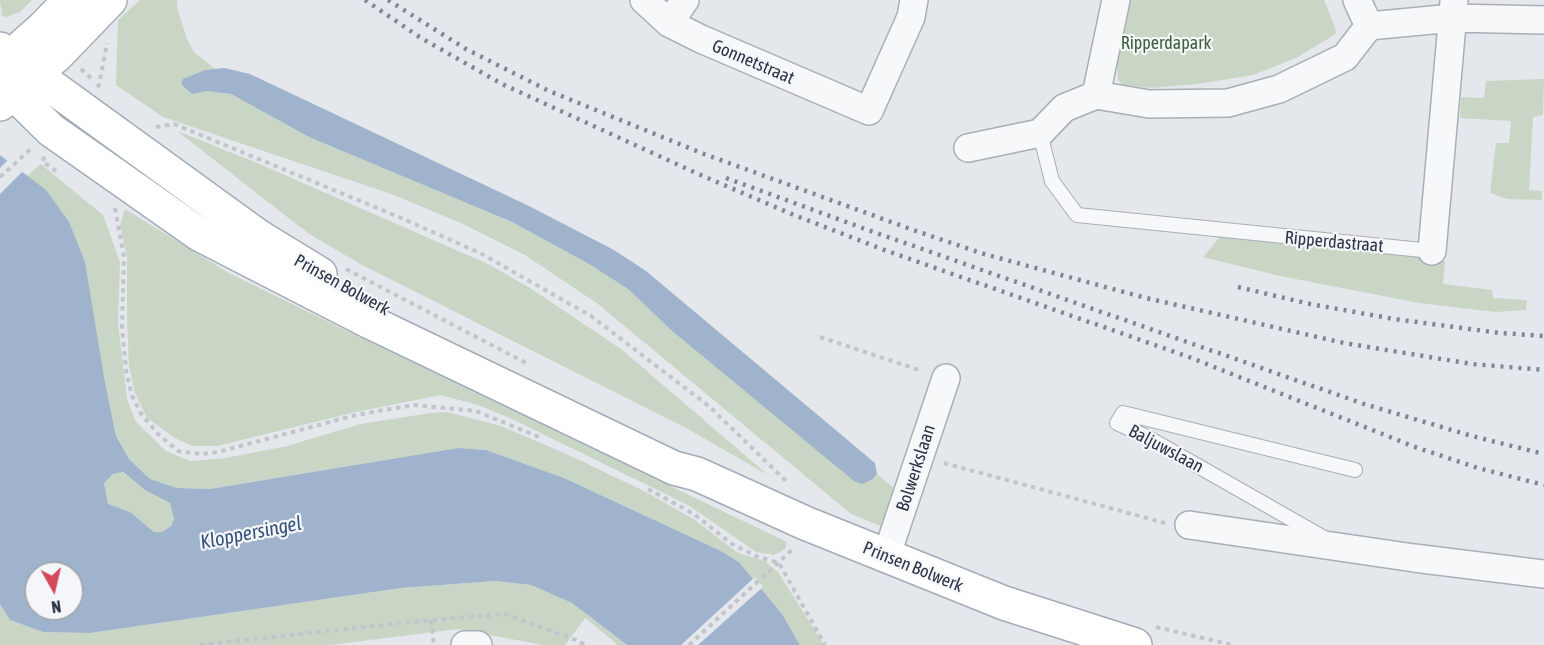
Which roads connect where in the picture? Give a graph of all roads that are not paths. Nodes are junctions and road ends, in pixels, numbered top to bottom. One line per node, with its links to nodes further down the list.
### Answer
1 (70, 0): 12 (main road)
2 (110, 0): 12 (main road)
3 (644, 0): 10 (street, Gonnetstraat)
4 (685, 0): 10 (street)
5 (914, 0): 10 (street, Gonnetstraat)
6 (1116, 0): 13 (street)
7 (1357, 0): 11 (street)
8 (1454, 9): 9 (street); 11 (street); 16 (street, Ripperdastraat)
9 (1544, 20)
10 (669, 23)
11 (1369, 26): 13 (street)
12 (8, 75): 21 (main road, Prinsen Bolwerk)
13 (1096, 95): 14 (street)
14 (1040, 133): 15 (street); 16 (lane, Ripperdastraat)
15 (968, 148)
16 (1432, 251)
17 (946, 378): 21 (street, Bolwerkslaan)
18 (1355, 470): 20 (lane, Baljuwslaan)
19 (1190, 525): 20 (street, Baljuwslaan)
20 (1338, 547): 22 (street, Baljuwslaan)
21 (886, 557): 23 (main road, Prinsen Bolwerk)
22 (1544, 574)
23 (1144, 635)
24 (465, 645): 25 (street)
25 (478, 645)

